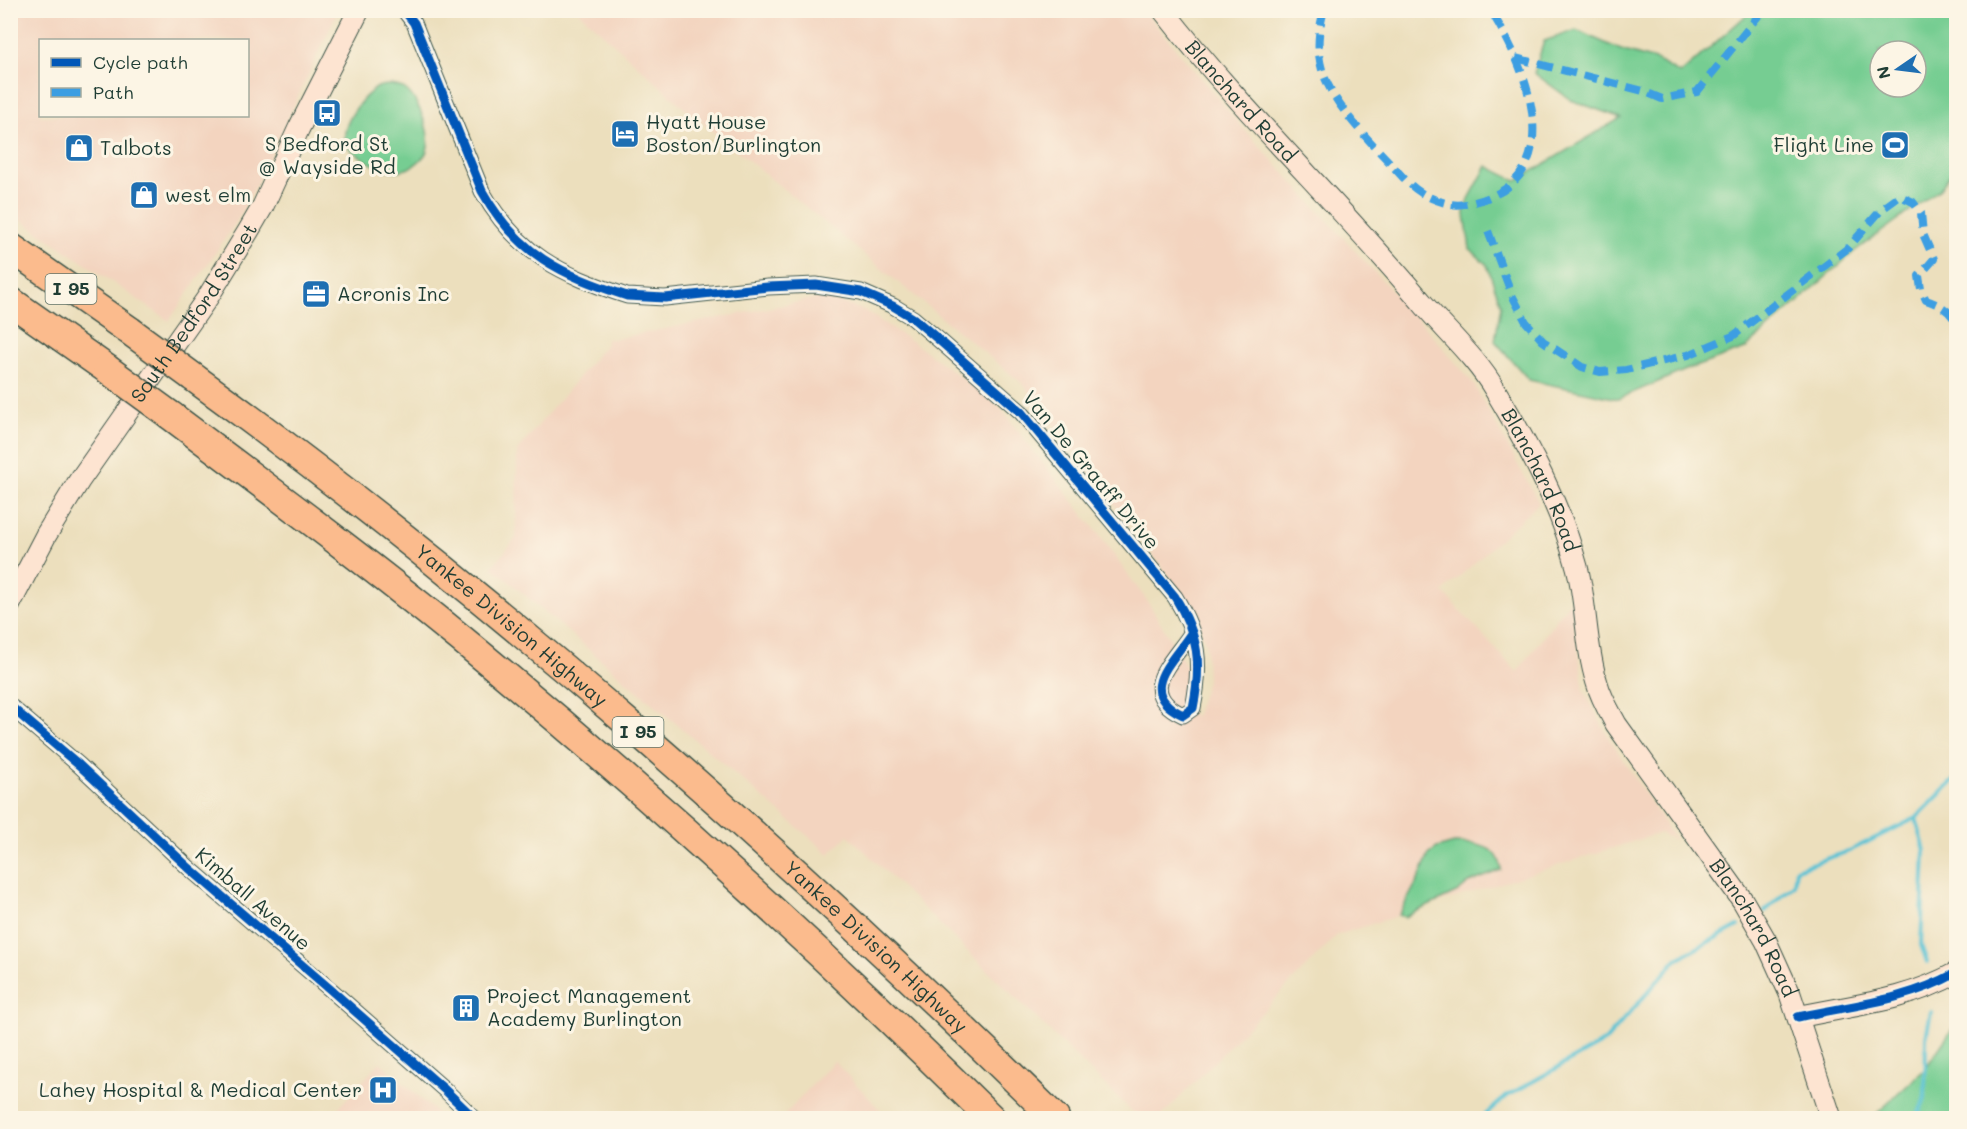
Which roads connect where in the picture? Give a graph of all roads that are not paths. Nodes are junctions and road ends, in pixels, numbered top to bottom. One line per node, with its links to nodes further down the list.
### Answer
1 (359, 10): 6 (main road, South Bedford Street)
2 (404, 10): 7 (street, Van De Graaff Drive)
3 (1163, 10): 10 (main road, Blanchard Road)
4 (10, 247): 13 (highway, Yankee Division Highway / I 95, bridge)
5 (10, 301): 12 (highway, Yankee Division Highway / I 95, bridge)
6 (10, 604)
7 (1192, 632): 7 (street, Van De Graaff Drive)
8 (10, 706): 11 (street, Kimball Avenue)
9 (1956, 973): 10 (main road)
10 (1798, 1017): 14 (main road, Blanchard Road)
11 (474, 1119)
12 (991, 1119)
13 (1055, 1119)
14 (1831, 1119)

